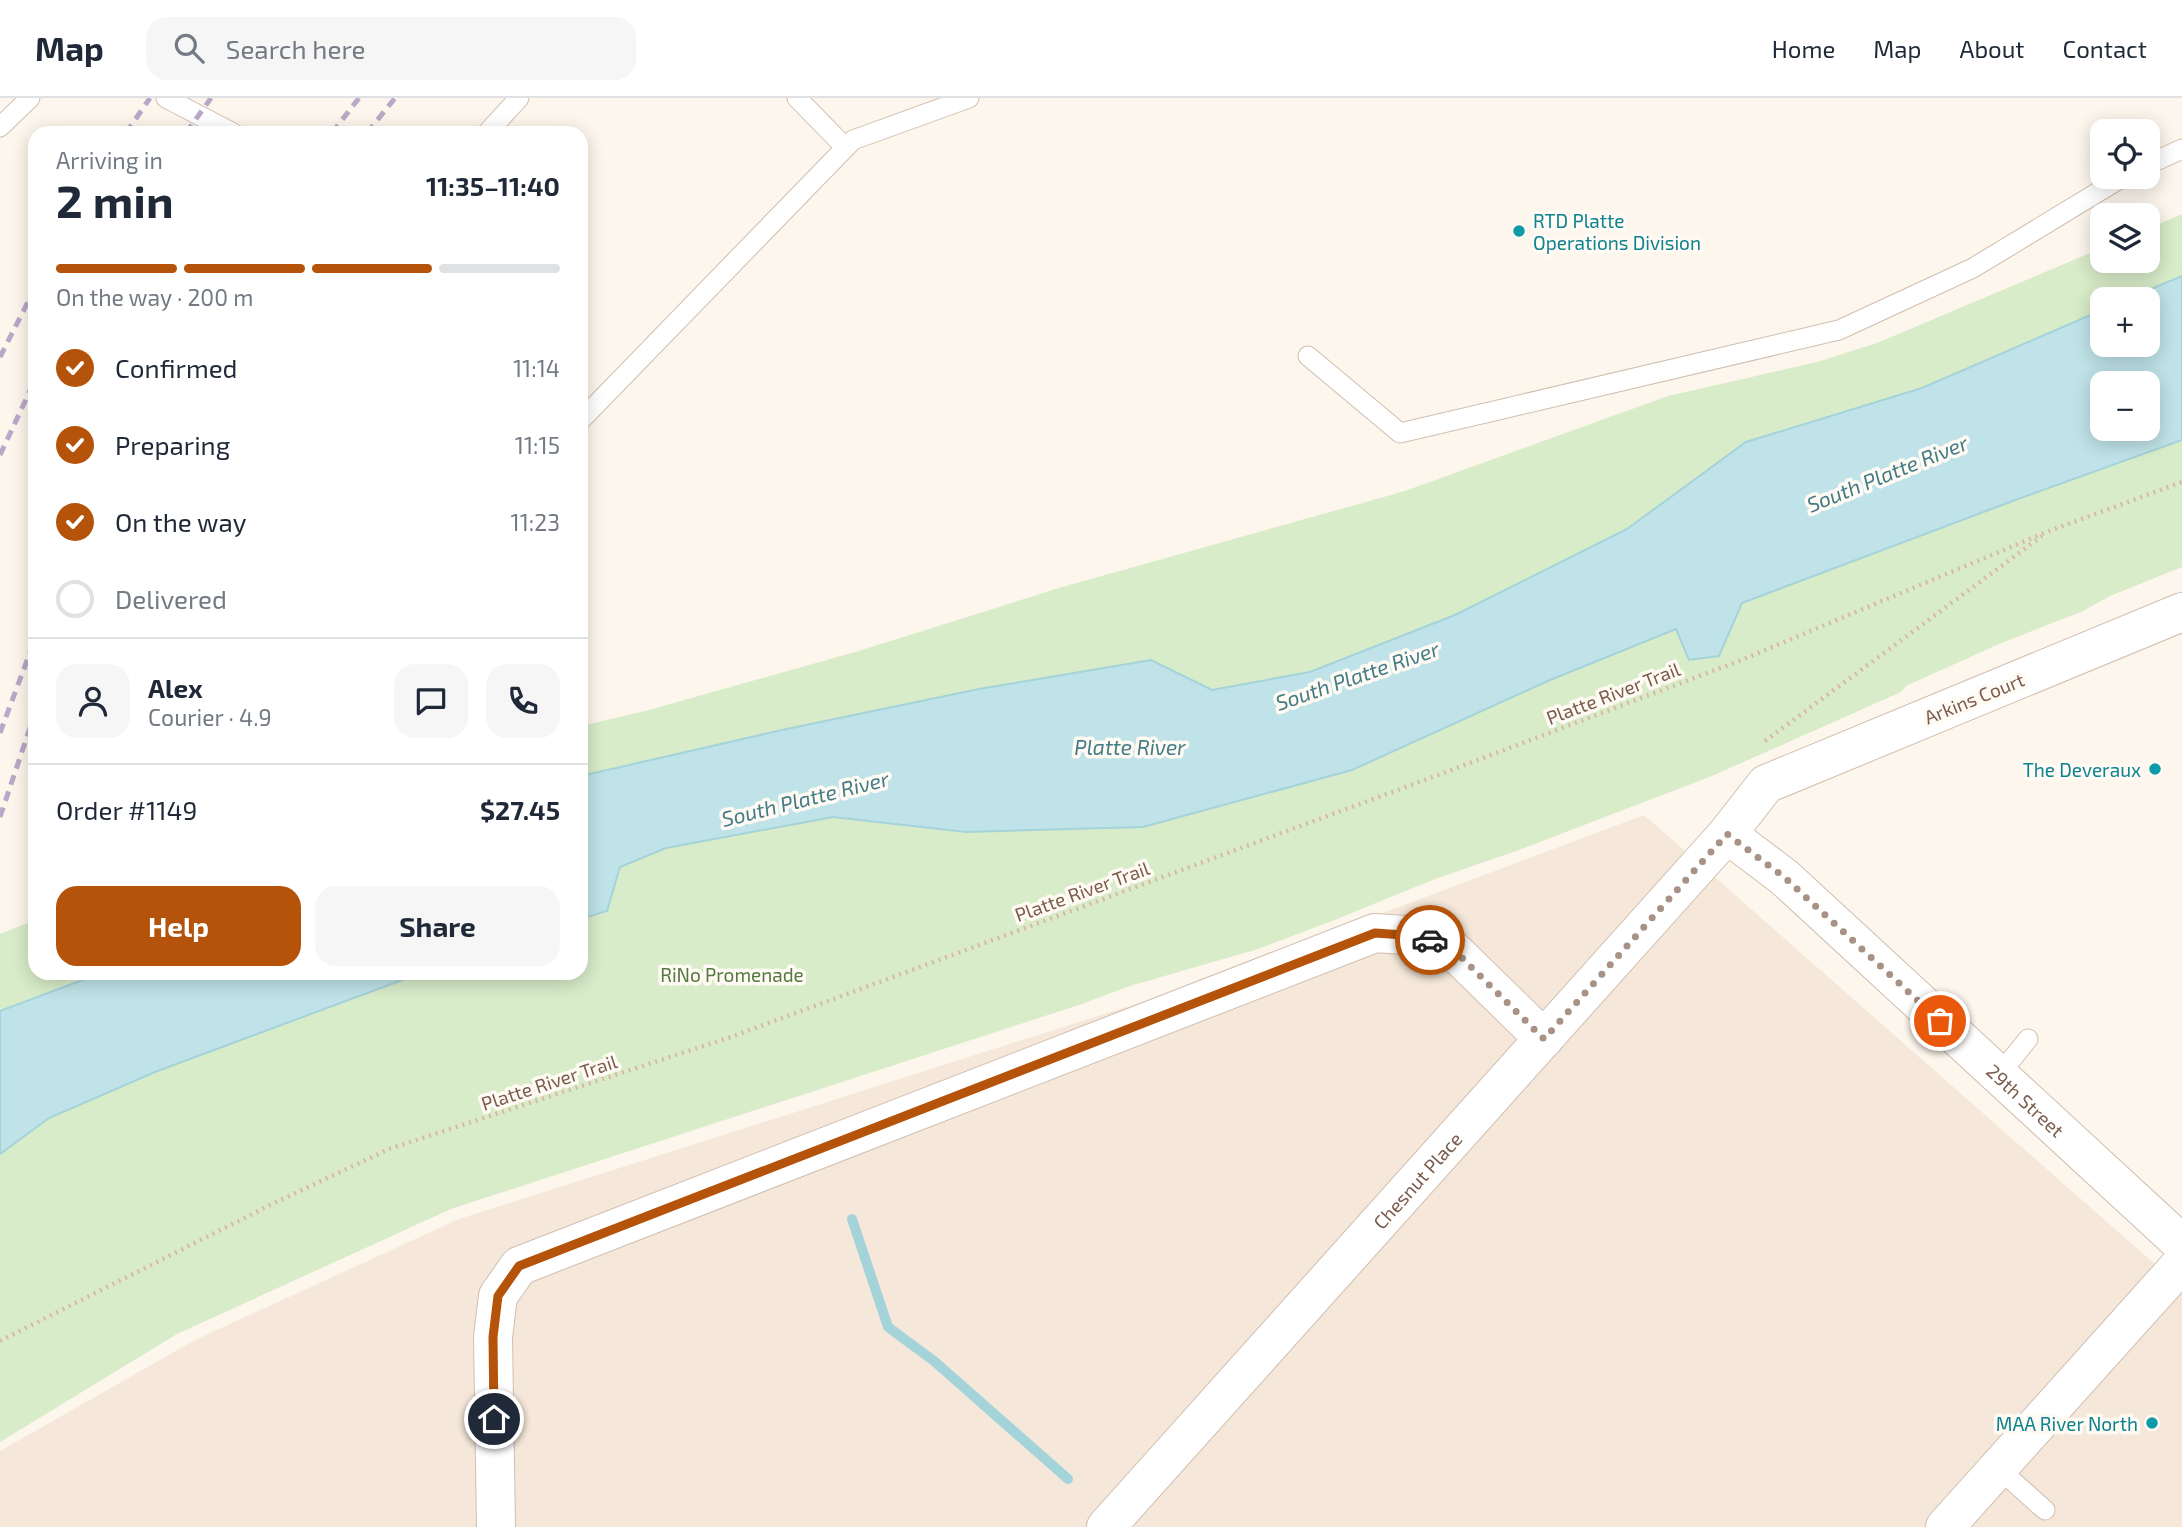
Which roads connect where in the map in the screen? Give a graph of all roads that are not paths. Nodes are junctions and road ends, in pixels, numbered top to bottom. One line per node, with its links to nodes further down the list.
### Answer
1 (30, 98): 8 (lane)
2 (166, 98): 6 (lane)
3 (519, 98): 7 (lane)
4 (797, 98): 9 (lane)
5 (969, 98): 9 (lane)
6 (220, 126)
7 (493, 126)
8 (0, 127)
9 (845, 147): 14 (lane)
10 (2182, 149): 11 (lane)
11 (2160, 159)
12 (2103, 189): 13 (lane)
13 (1308, 356)
14 (588, 412)
15 (2182, 612): 16 (street, Arkins Court)
16 (1727, 834): 17 (street, Chesnut Place); 19 (street, 29th Street)
17 (1544, 1039): 24 (street); 25 (street, Chesnut Place)
18 (2028, 1039): 19 (lane)
19 (1999, 1075): 20 (street, 29th Street)
20 (2182, 1244)
21 (2182, 1263): 22 (street)
22 (1998, 1468): 23 (lane); 26 (street)
23 (2045, 1510)
24 (496, 1527)
25 (1107, 1527)
26 (1945, 1527)

